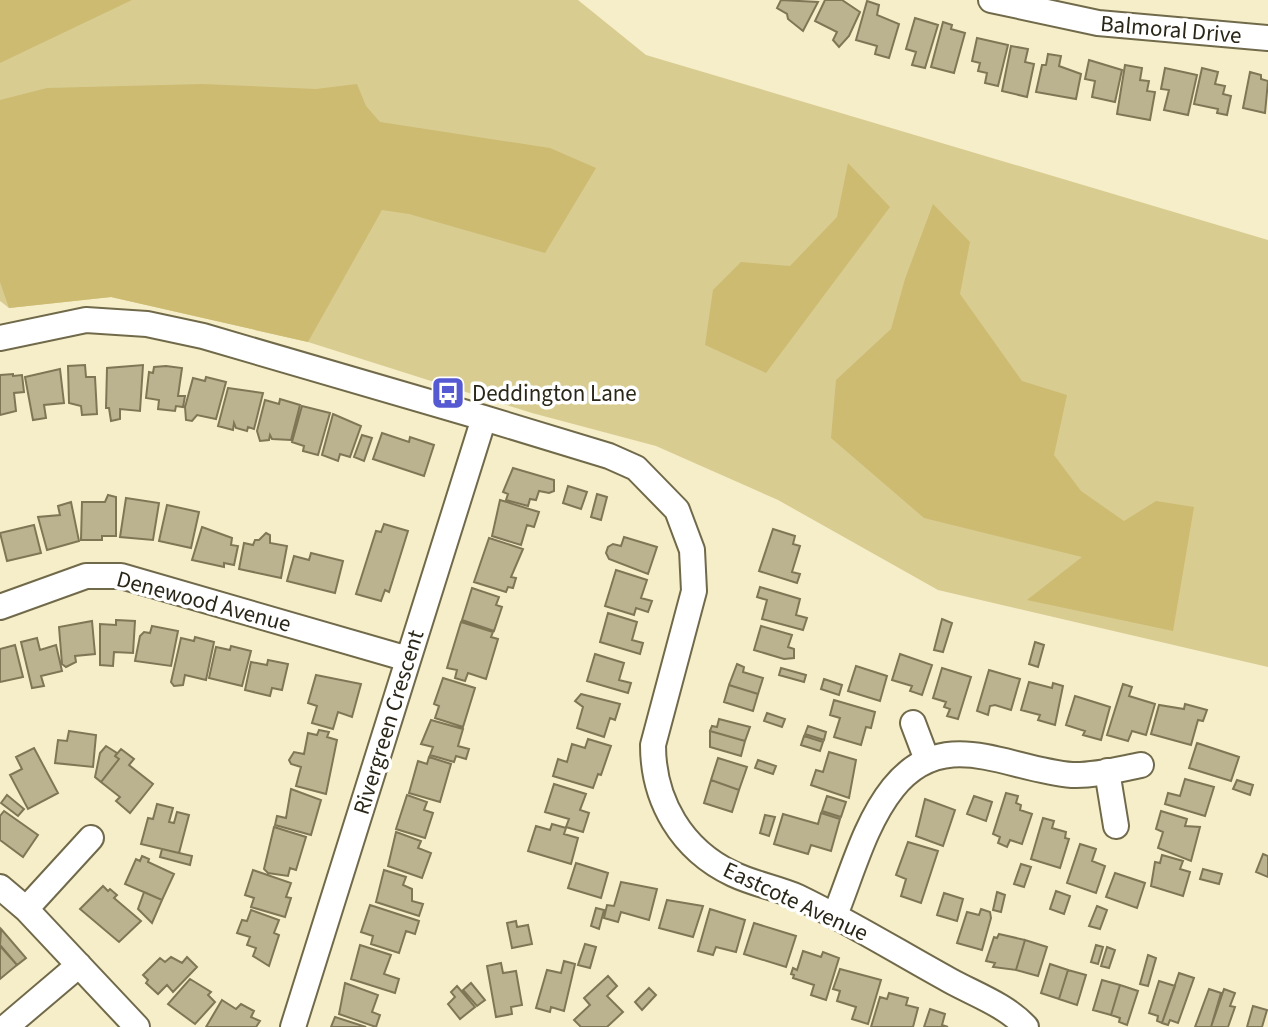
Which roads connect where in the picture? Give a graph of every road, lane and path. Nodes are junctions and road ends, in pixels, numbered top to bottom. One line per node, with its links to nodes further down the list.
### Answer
1 (991, 0): 2 (street, Balmoral Drive)
2 (1268, 38)
3 (0, 338): 4 (street)
4 (484, 418): 6 (street, Rivergreen Crescent); 15 (street, Eastcote Avenue)
5 (0, 607): 6 (street, Denewood Avenue)
6 (408, 659): 19 (street, Rivergreen Crescent)
7 (913, 723): 8 (street)
8 (927, 760): 10 (street); 15 (street)
9 (1141, 765): 10 (street)
10 (1107, 771): 11 (street)
11 (1116, 826)
12 (91, 838): 14 (street)
13 (0, 887): 14 (street)
14 (26, 909): 16 (street)
15 (835, 915): 20 (street, Eastcote Avenue)
16 (79, 965): 17 (street); 18 (street)
17 (6, 1027)
18 (137, 1027)
19 (293, 1027)
20 (1026, 1027)

